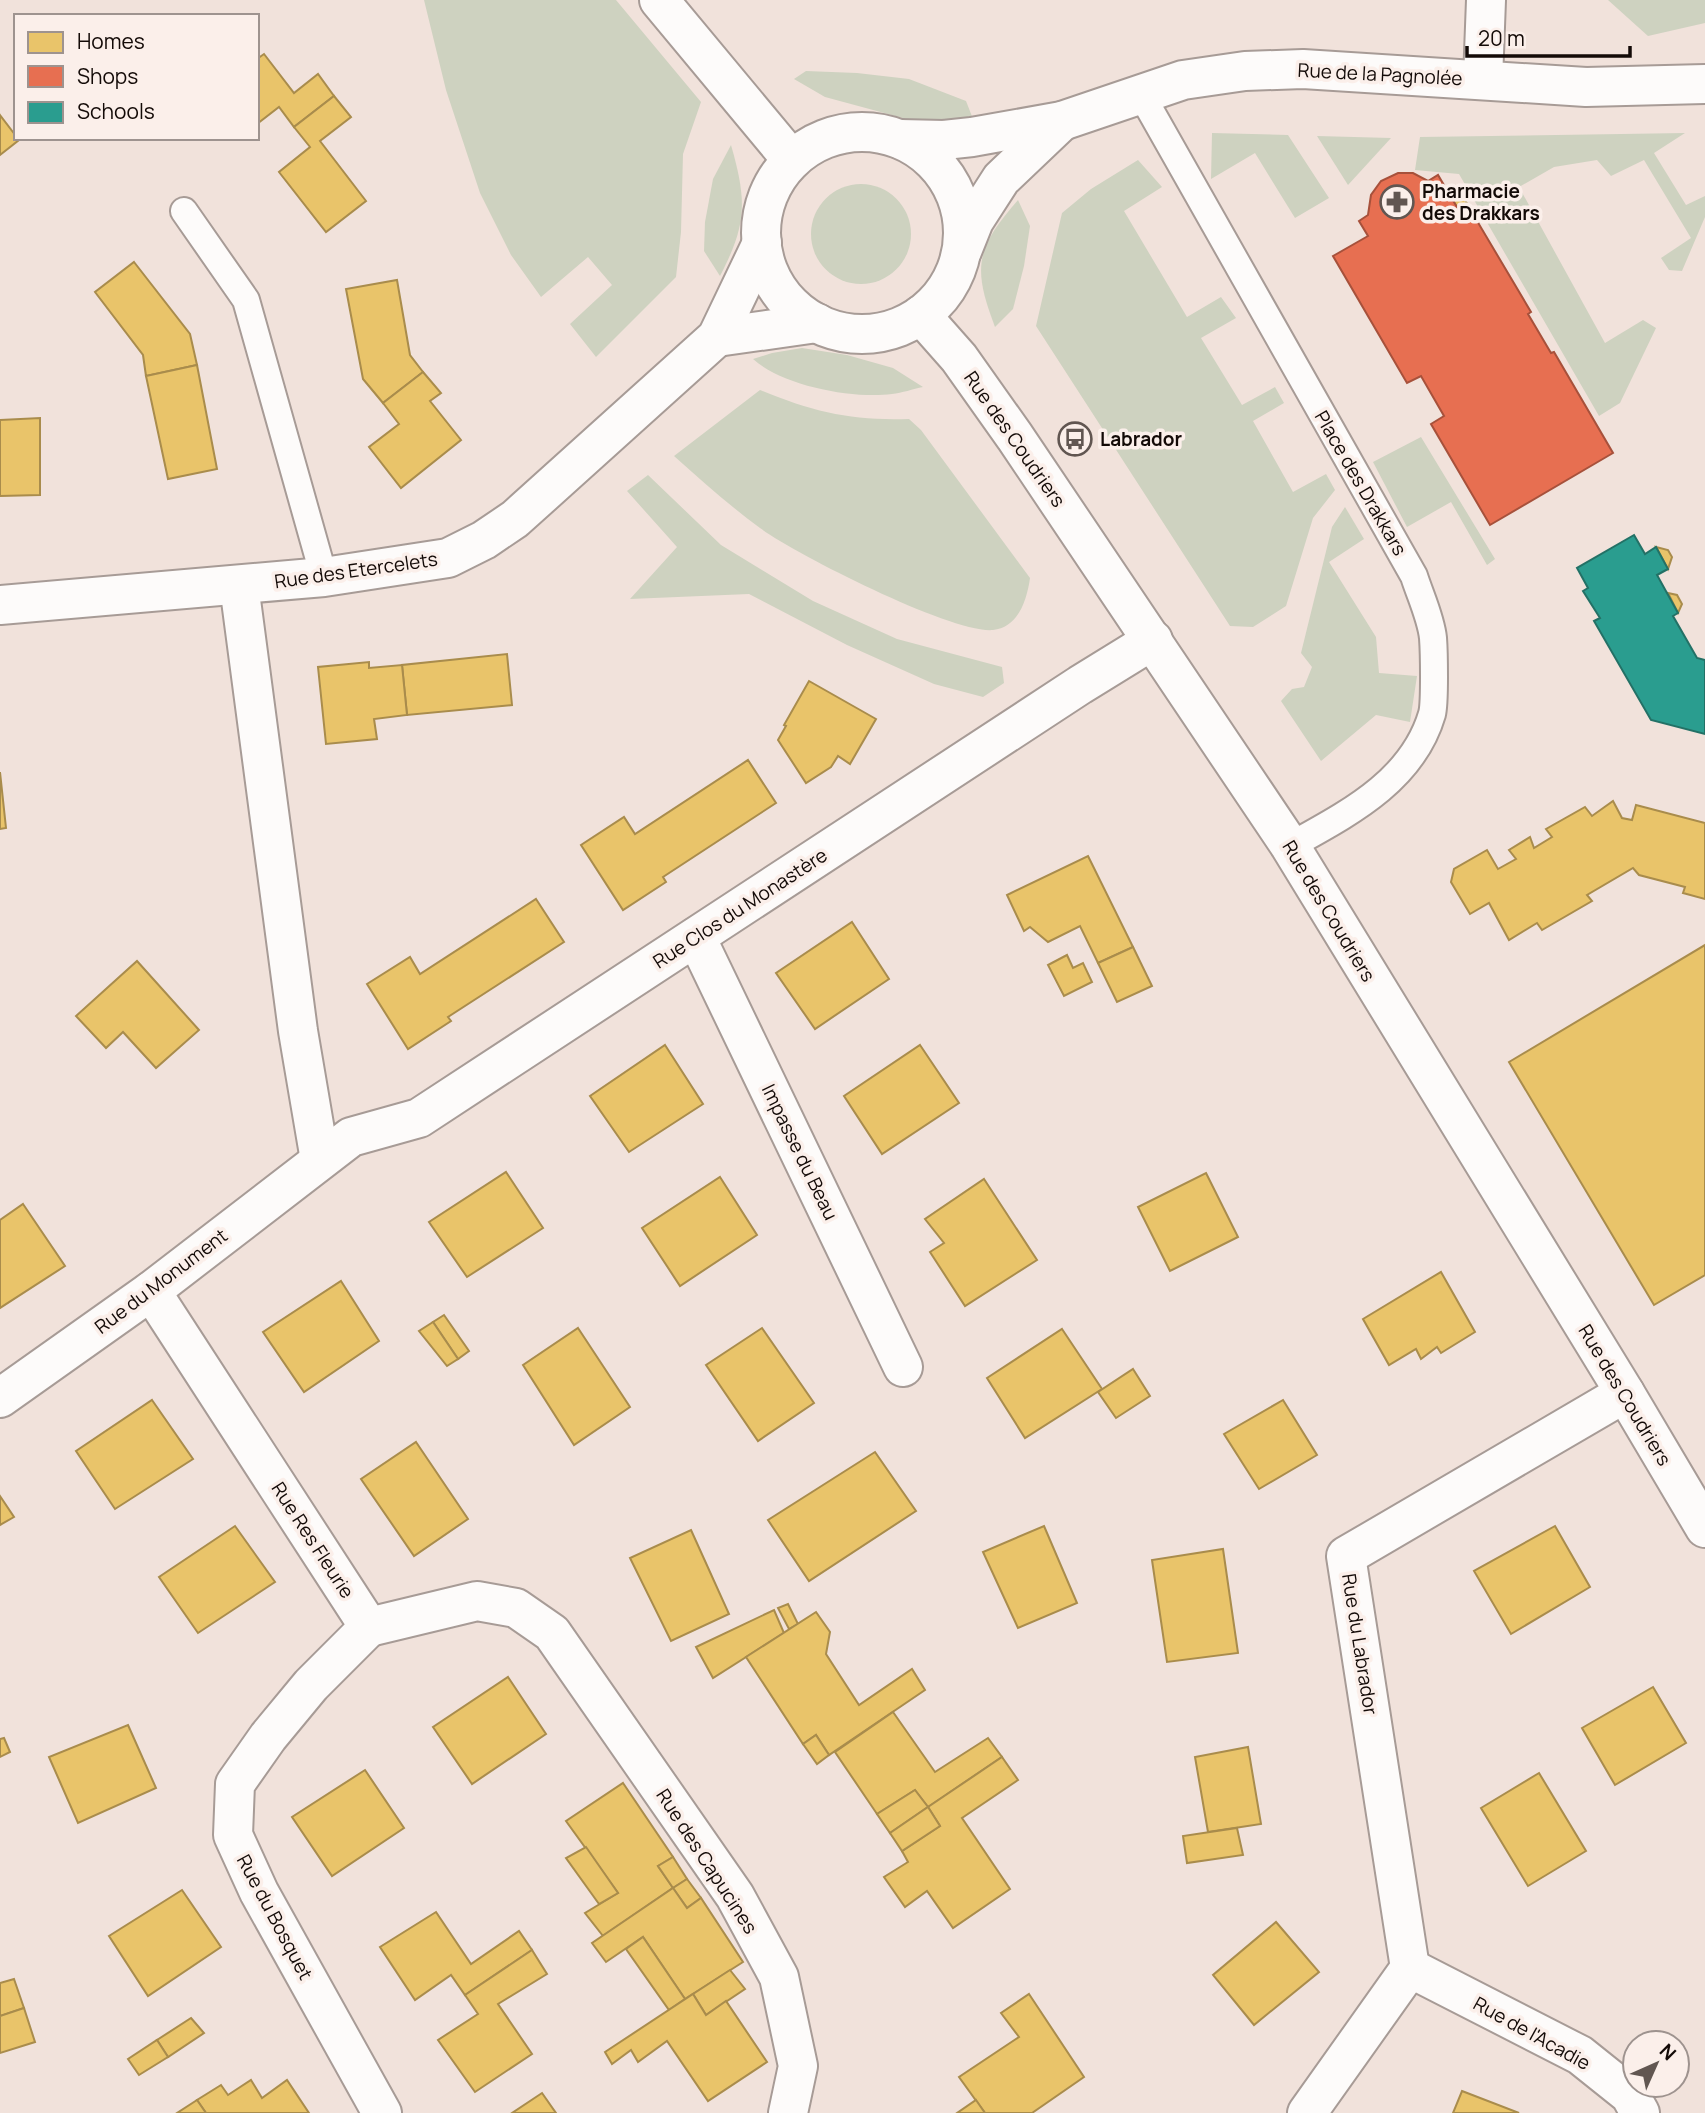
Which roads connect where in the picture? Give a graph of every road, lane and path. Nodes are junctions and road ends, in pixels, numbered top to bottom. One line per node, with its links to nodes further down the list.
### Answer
1 (659, 0): 8 (street)
2 (1486, 0): 3 (street)
3 (1483, 80): 4 (street, Rue de la Pagnolée); 5 (street, Rue de la Pagnolée)
4 (1705, 84)
5 (1141, 94): 6 (street, Rue de la Pagnolée); 19 (lane, Place des Drakkars)
6 (1062, 121): 7 (street, Rue de la Pagnolée); 11 (street)
7 (900, 139): 8 (street); 11 (street)
8 (792, 160): 10 (street)
9 (184, 211): 15 (lane)
10 (762, 243): 13 (street); 14 (street, Rue des Etercelets)
11 (962, 251): 12 (street)
12 (921, 315): 13 (street); 18 (street, Rue des Coudriers)
13 (817, 323): 14 (street)
14 (717, 337): 15 (street, Rue des Etercelets)
15 (324, 577): 16 (street, Rue des Etercelets)
16 (239, 585): 17 (street, Rue des Etercelets); 21 (street)
17 (0, 606)
18 (1153, 640): 19 (street, Rue des Coudriers); 20 (street, Rue Clos du Monastère)
19 (1290, 846): 24 (street, Rue des Coudriers)
20 (696, 937): 21 (street, Rue Clos du Monastère); 23 (street, Impasse du Beau)
21 (320, 1160): 22 (street, Rue du Monument)
22 (151, 1291): 25 (street, Rue du Monument); 27 (street, Rue Res Fleurie)
23 (903, 1367)
24 (1625, 1393): 26 (street, Rue des Coudriers); 28 (street, Rue du Labrador)
25 (0, 1398)
26 (1705, 1528)
27 (369, 1627): 29 (street, Rue du Bosquet); 30 (street, Rue des Capucines)
28 (1410, 1968): 31 (street); 32 (street, Rue de l'Acadie)
29 (382, 2113)
30 (788, 2113)
31 (1307, 2113)
32 (1640, 2113)

